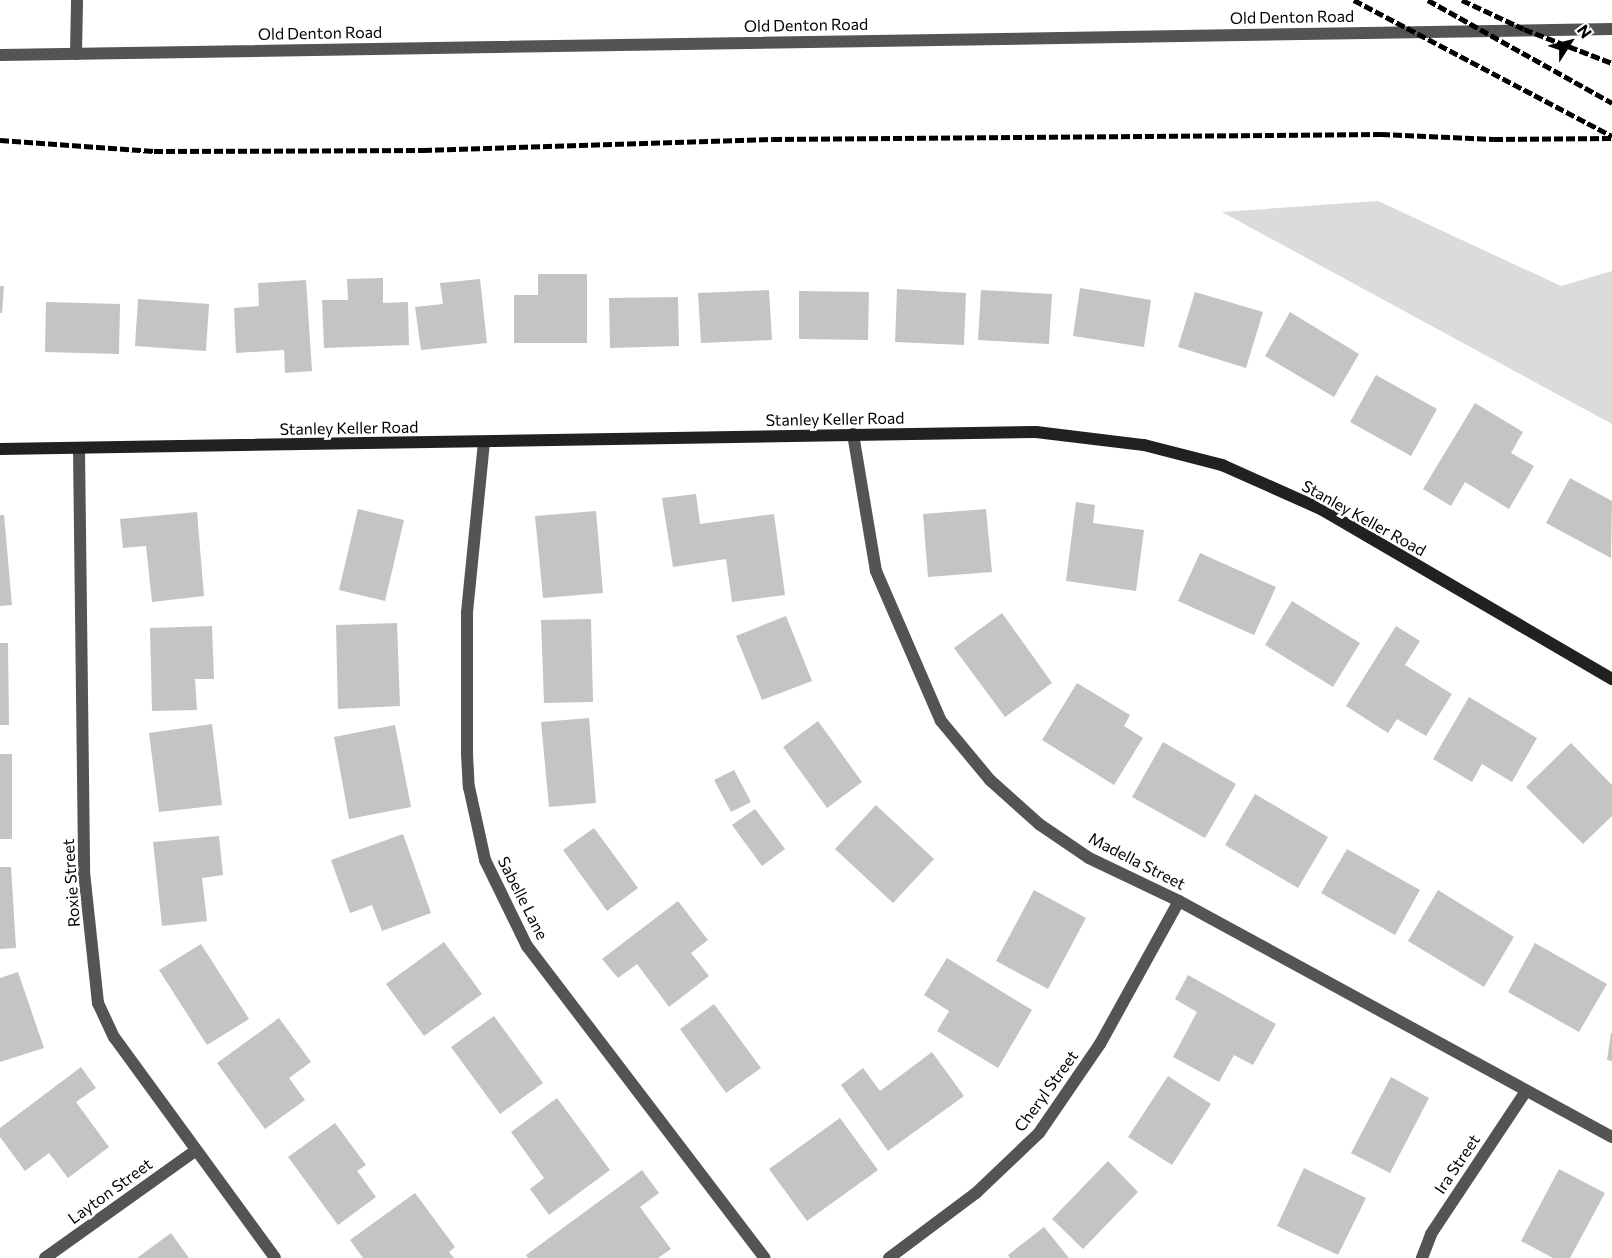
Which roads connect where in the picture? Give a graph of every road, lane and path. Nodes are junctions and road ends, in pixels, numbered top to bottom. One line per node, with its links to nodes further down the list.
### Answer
1 (77, 0): 3 (street)
2 (1612, 29): 3 (street, Old Denton Road)
3 (76, 54): 4 (street, Old Denton Road)
4 (0, 55)
5 (853, 434): 6 (street, Stanley Keller Road); 9 (street, Stanley Keller Road); 10 (street, Madella Street)
6 (484, 442): 8 (street, Stanley Keller Road); 16 (street, Sabelle Lane)
7 (0, 449): 8 (street, Stanley Keller Road)
8 (79, 449): 13 (street, Roxie Street)
9 (1612, 679)
10 (1179, 901): 11 (street, Madella Street); 17 (street, Cheryl Street)
11 (1526, 1091): 12 (street, Madella Street); 18 (street, Ira Street)
12 (1612, 1137)
13 (195, 1151): 14 (street, Layton Street); 15 (street, Roxie Street)
14 (45, 1258)
15 (275, 1258)
16 (765, 1258)
17 (889, 1258)
18 (1422, 1258)

